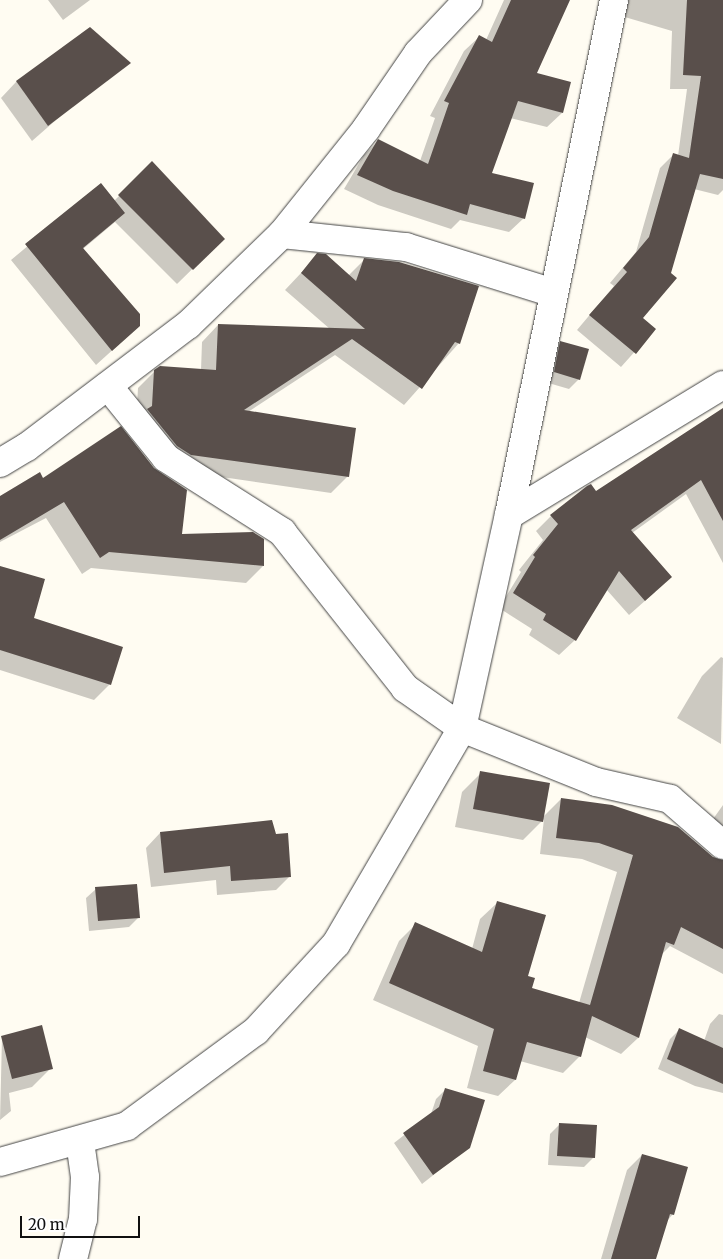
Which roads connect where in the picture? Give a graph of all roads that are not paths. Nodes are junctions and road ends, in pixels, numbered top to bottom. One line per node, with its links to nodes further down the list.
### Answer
1 (468, 0): 3 (street)
2 (614, 0): 4 (street)
3 (282, 234): 4 (street); 6 (street)
4 (554, 293): 8 (street)
5 (723, 385): 8 (street)
6 (108, 386): 7 (street); 9 (street)
7 (0, 463)
8 (509, 516): 9 (street)
9 (462, 728): 10 (street); 11 (street)
10 (723, 845)
11 (80, 1140): 12 (street); 13 (street)
12 (0, 1162)
13 (72, 1259)

